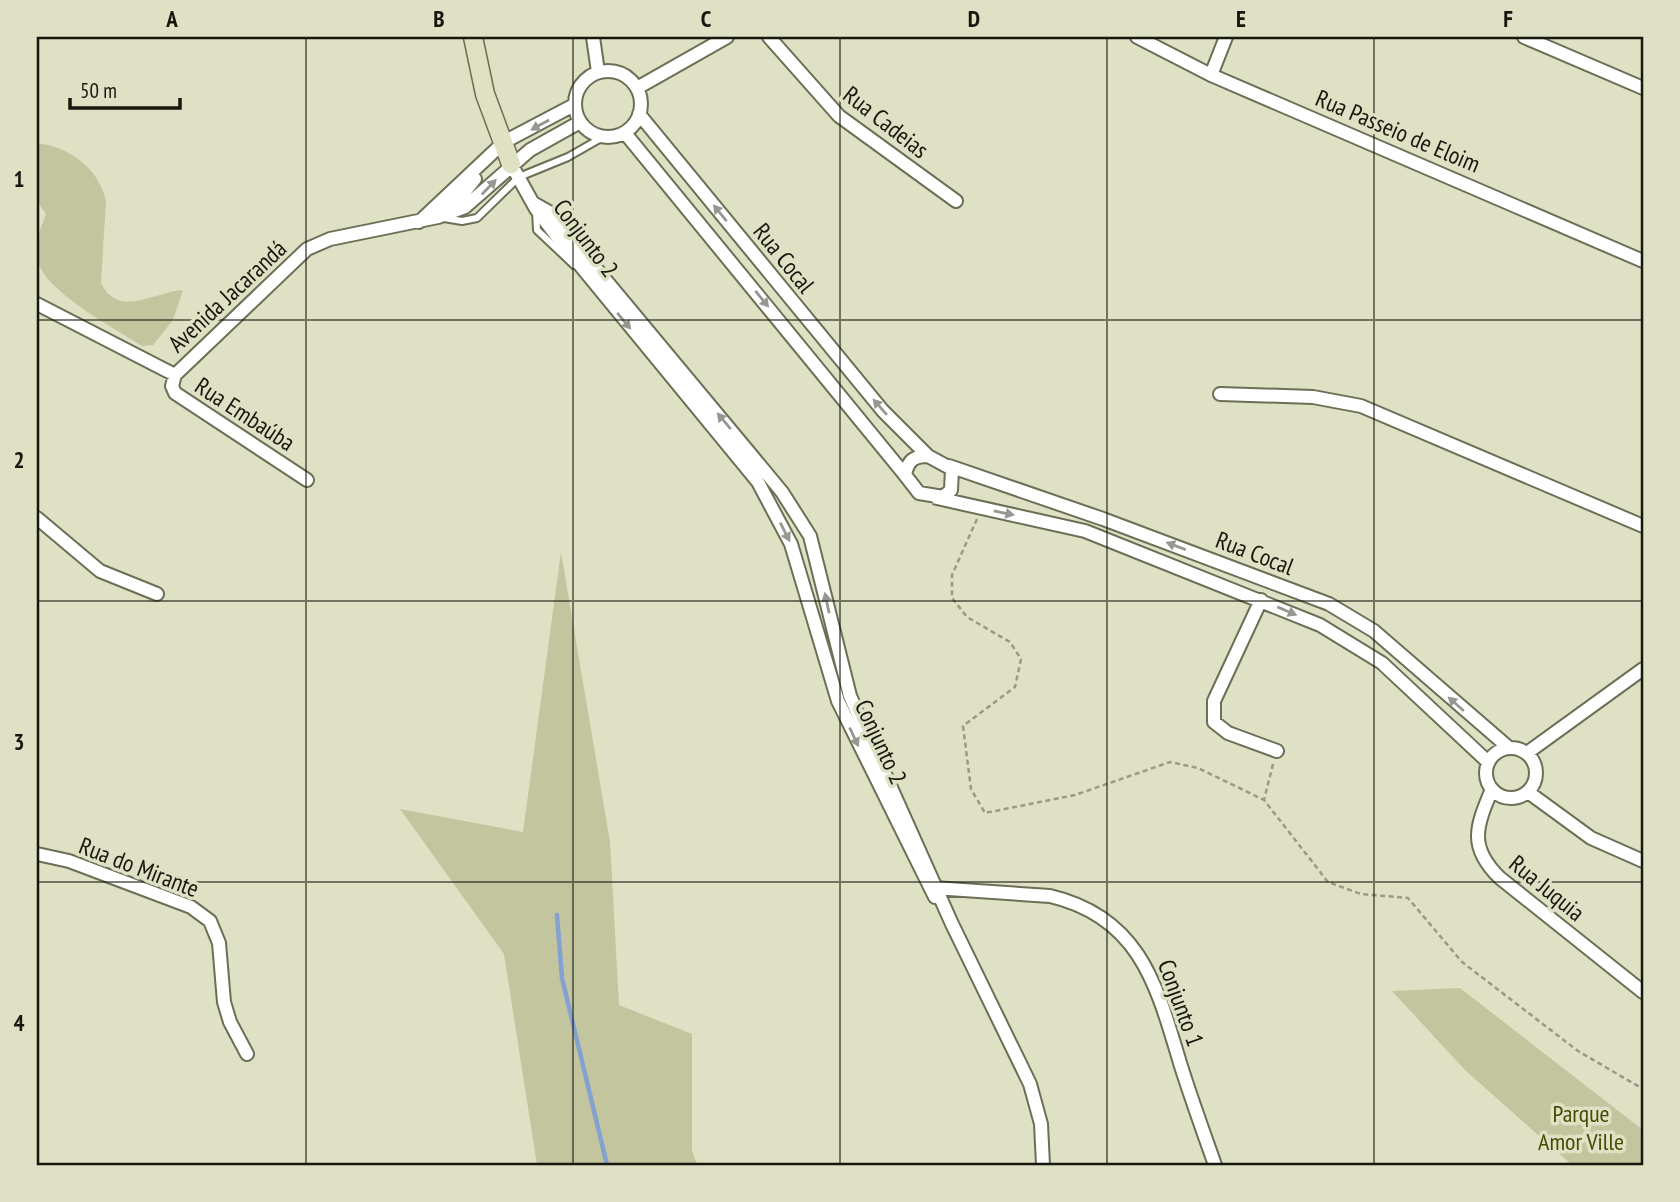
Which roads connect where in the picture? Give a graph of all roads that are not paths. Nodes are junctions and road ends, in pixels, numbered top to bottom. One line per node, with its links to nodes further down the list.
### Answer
1 (472, 37): 17 (street)
2 (593, 37): 8 (street)
3 (727, 37): 10 (street)
4 (769, 37): 19 (street, Rua Cadeias)
5 (1138, 37): 9 (street, Rua Passeio de Eloim)
6 (1226, 37): 9 (street)
7 (1524, 37): 11 (street)
8 (598, 72): 10 (street); 12 (street)
9 (1211, 75): 21 (street, Rua Passeio de Eloim)
10 (637, 88): 13 (street)
11 (1643, 88)
12 (574, 105): 14 (street); 17 (street, one-way to 17)
13 (639, 114): 15 (street); 25 (street, Rua Cocal, one-way to 13)
14 (580, 122): 16 (street); 18 (street, Avenida Jacarandá)
15 (625, 133): 16 (street); 27 (street, Rua Cocal, one-way to 27)
16 (603, 137): 18 (lane)
17 (504, 142): 18 (street); 20 (street)
18 (515, 170): 20 (street, Avenida Jacarandá); 28 (street, Conjunto 2)
19 (956, 201)
20 (422, 217): 23 (street, Avenida Jacarandá)
21 (1643, 261)
22 (37, 304): 23 (street, Avenida Jacarandá)
23 (175, 375): 29 (street, Rua Embaúba)
24 (1220, 394): 32 (street)
25 (928, 456): 26 (street); 27 (street)
26 (948, 466): 30 (street); 37 (street, Rua Cocal, one-way to 26)
27 (905, 475): 30 (street)
28 (763, 478): 36 (street, Conjunto 2, one-way to 36); 36 (street, Conjunto 2, one-way to 28)
29 (307, 480)
30 (937, 498): 34 (street, Rua Cocal, one-way to 34)
31 (37, 518): 33 (street)
32 (1643, 526)
33 (157, 594)
34 (1261, 600): 38 (street); 40 (street, Rua Cocal, one-way to 40)
35 (1643, 669): 39 (street)
36 (844, 698): 45 (street, Conjunto 2)
37 (1508, 747): 39 (street); 40 (street)
38 (1277, 751)
39 (1527, 753): 42 (street)
40 (1488, 762): 41 (street)
41 (1492, 789): 42 (street); 46 (street, Rua Juquia)
42 (1528, 792): 44 (street)
43 (37, 854): 47 (street, Rua do Mirante)
44 (1643, 861)
45 (934, 888): 48 (street, Conjunto 2); 49 (street, Conjunto 1)
46 (1643, 992)
47 (247, 1054)
48 (1043, 1165)
49 (1214, 1165)

